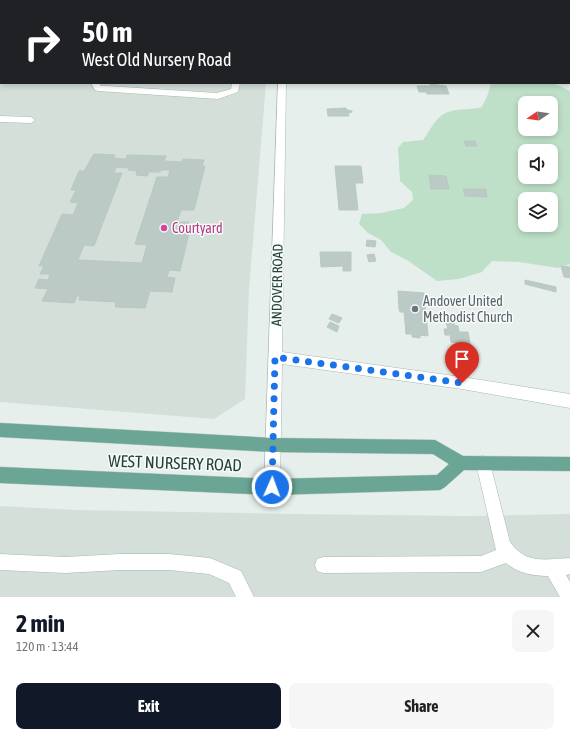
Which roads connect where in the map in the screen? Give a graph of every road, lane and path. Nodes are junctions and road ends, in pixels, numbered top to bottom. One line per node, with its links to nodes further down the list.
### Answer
1 (96, 84): 2 (street)
2 (236, 84)
3 (282, 84): 6 (street, ANDOVER ROAD)
4 (0, 119): 5 (street)
5 (32, 120)
6 (275, 357): 7 (street); 9 (street, ANDOVER ROAD)
7 (570, 401)
8 (0, 430): 9 (main road, WEST NURSERY ROAD)
9 (273, 445): 10 (main road, WEST NURSERY ROAD); 14 (street, ANDOVER ROAD)
10 (461, 463): 11 (main road); 14 (main road, WEST NURSERY ROAD)
11 (483, 463): 12 (main road); 15 (street)
12 (570, 464)
13 (0, 475): 14 (main road, WEST NURSERY ROAD)
14 (272, 487)
15 (507, 554): 17 (street); 18 (street)
16 (0, 562): 20 (street)
17 (323, 565)
18 (552, 566): 19 (street); 21 (street)
19 (570, 566)
20 (245, 597)
21 (569, 597)

